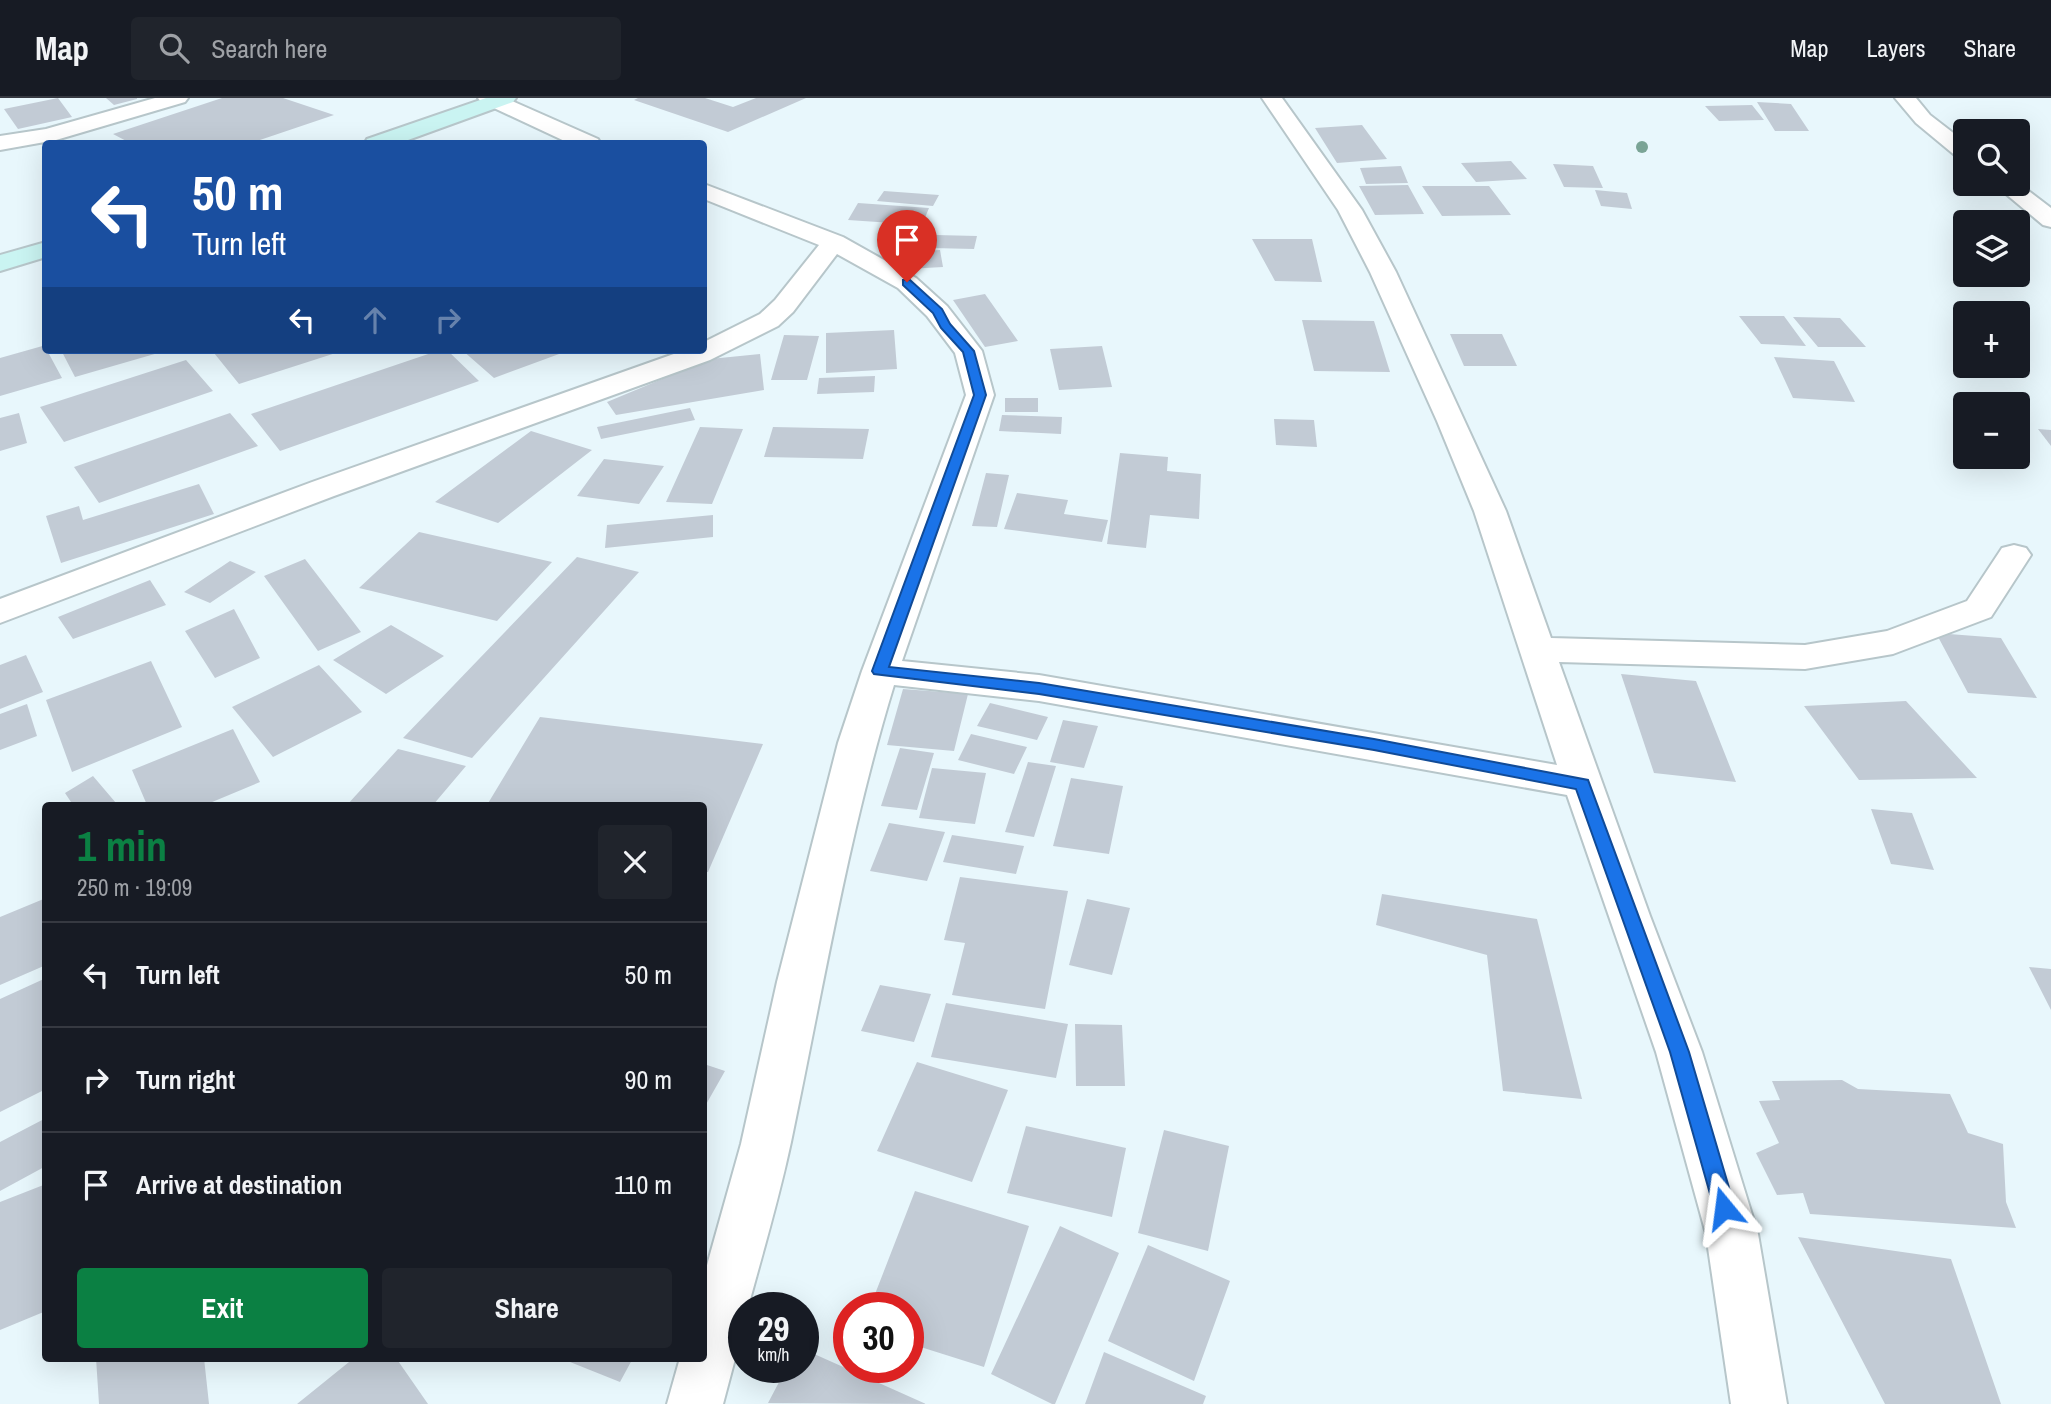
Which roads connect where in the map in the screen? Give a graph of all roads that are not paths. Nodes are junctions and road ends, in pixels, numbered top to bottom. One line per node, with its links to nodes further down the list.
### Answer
1 (178, 98): 8 (street)
2 (1272, 98): 19 (street)
3 (1905, 98): 7 (street)
4 (497, 99): 5 (street); 6 (street)
5 (386, 140)
6 (582, 140)
7 (1953, 143)
8 (0, 144)
9 (707, 192): 12 (street)
10 (2020, 196): 11 (street)
11 (2051, 220)
12 (834, 242): 15 (street); 20 (street)
13 (42, 250): 14 (street)
14 (0, 263)
15 (707, 351)
16 (700, 354): 18 (street)
17 (2014, 555): 19 (street)
18 (0, 612)
19 (1536, 649): 21 (street)
20 (880, 671): 21 (street); 22 (street)
21 (1583, 784): 25 (street)
22 (707, 1360)
23 (706, 1362): 24 (street)
24 (695, 1404)
25 (1759, 1404)

